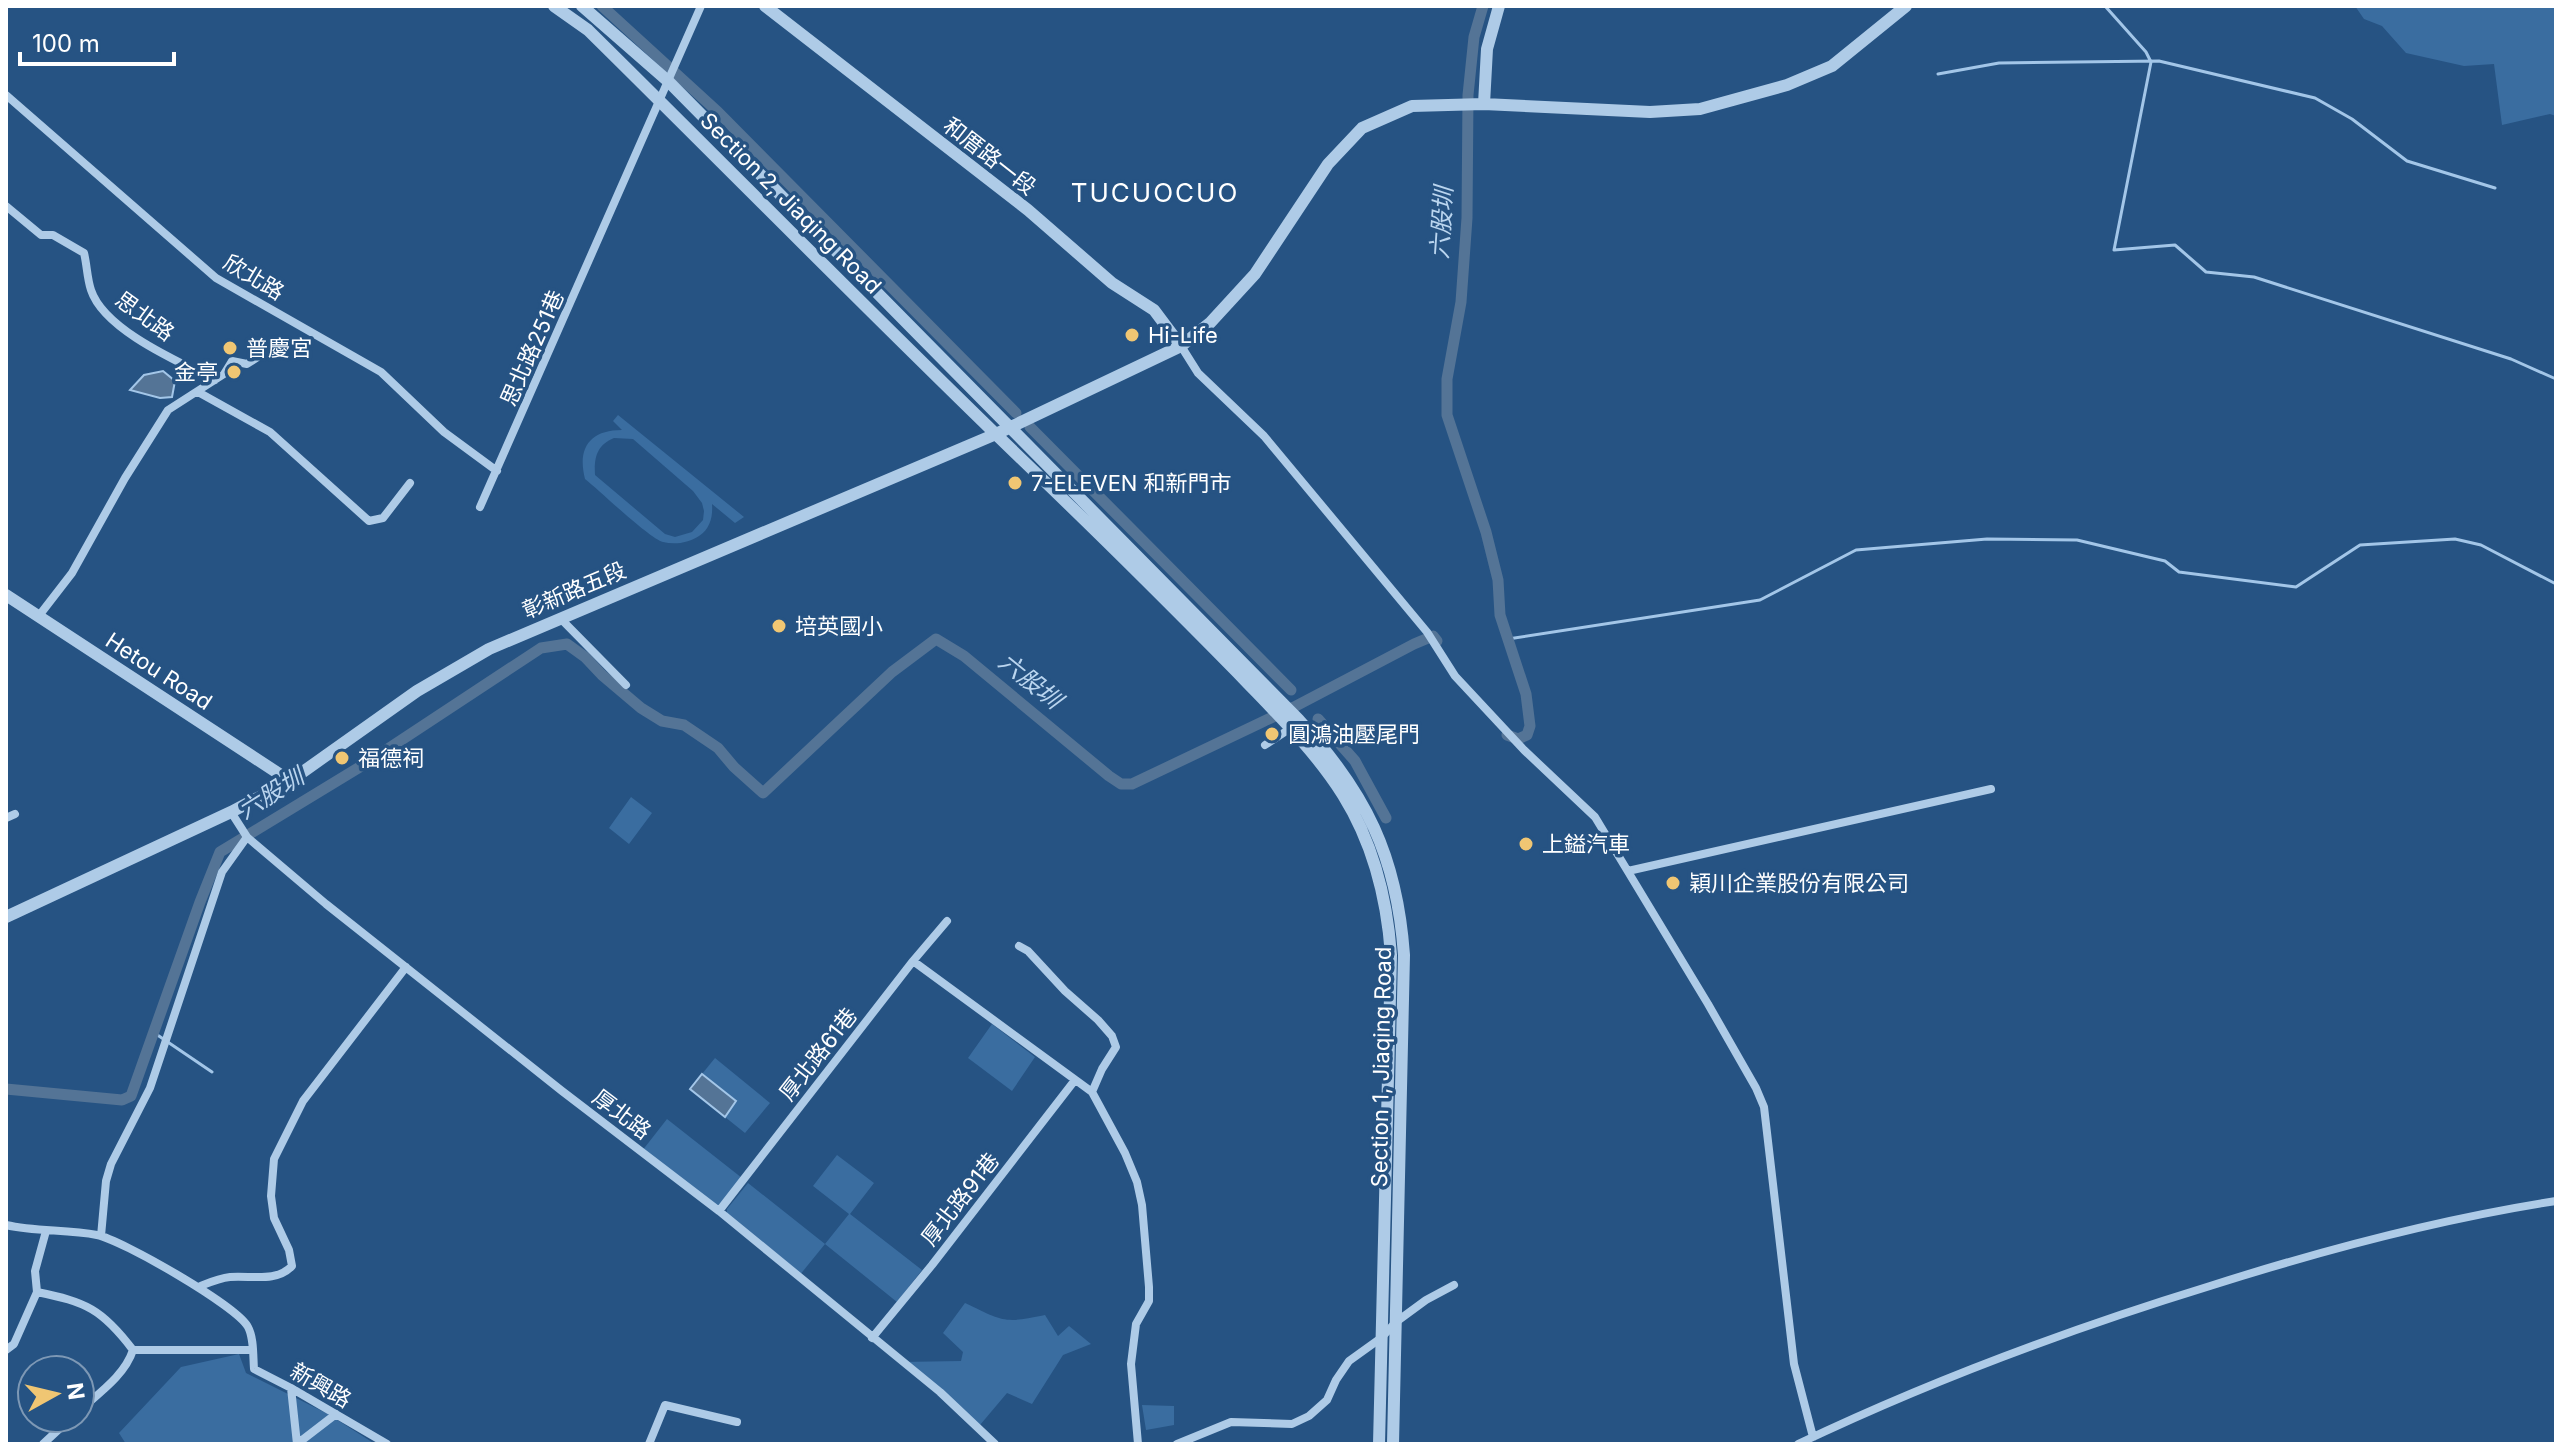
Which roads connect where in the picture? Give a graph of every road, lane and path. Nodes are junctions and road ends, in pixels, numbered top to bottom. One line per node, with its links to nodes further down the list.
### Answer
1 (554, 6): 9 (street, Section 2, Jiaqing Road)
2 (582, 6): 7 (street, Section 2, Jiaqing Road)
3 (701, 6): 7 (street, 思北路251巷)
4 (765, 6): 12 (street, 和厝路一段)
5 (1499, 6): 10 (street)
6 (1906, 6): 10 (street, 彰新路五段)
7 (670, 78): 9 (street, 思北路251巷); 16 (street, Section 2, Jiaqing Road)
8 (6, 95): 18 (street, 欣北路)
9 (660, 102): 17 (street, Section 2, Jiaqing Road); 18 (street, 思北路251巷)
10 (1484, 104): 12 (street, 彰新路五段)
11 (6, 206): 14 (street, 思北路)
12 (1181, 346): 16 (street, 彰新路五段); 32 (street)
13 (258, 357): 14 (street)
14 (215, 380): 15 (street)
15 (198, 392): 19 (street); 22 (street)
16 (1009, 427): 17 (street, 彰新路五段); 25 (street)
17 (996, 434): 23 (street, 彰新路五段); 25 (street)
18 (497, 471): 20 (street, 思北路251巷)
19 (410, 483)
20 (480, 507)
21 (6, 595): 22 (street, Hetou Road)
22 (38, 617): 28 (street, Hetou Road)
23 (560, 617): 24 (street); 28 (street, 彰新路五段)
24 (626, 685)
25 (1269, 698): 26 (street)
26 (1295, 724): 27 (street); 48 (street, Section 1, Jiaqing Road); 50 (street, Section 1, Jiaqing Road)
27 (1265, 745)
28 (290, 781): 30 (street, 彰新路五段)
29 (1991, 789): 32 (street)
30 (231, 812): 31 (street, 厚北路); 33 (street, 彰新路五段)
31 (247, 837): 37 (street, 厚北路); 44 (street)
32 (1628, 871): 58 (street)
33 (6, 917)
34 (947, 921): 36 (street, 厚北路61巷)
35 (1019, 946): 39 (street)
36 (913, 961): 38 (street); 41 (street, 厚北路61巷)
37 (406, 967): 41 (street, 厚北路); 46 (street)
38 (1075, 1080): 39 (street); 49 (street, 厚北路91巷)
39 (1092, 1092): 63 (street)
40 (2556, 1201): 58 (street)
41 (719, 1211): 49 (street, 厚北路)
42 (6, 1225): 43 (street)
43 (46, 1231): 44 (street); 47 (street)
44 (101, 1236): 46 (street)
45 (1454, 1285): 48 (street)
46 (198, 1287): 53 (street)
47 (37, 1292): 51 (street); 52 (street)
48 (1396, 1322): 50 (street); 66 (street, Section 1, Jiaqing Road)
49 (872, 1338): 62 (street, 厚北路)
50 (1381, 1338): 64 (street); 65 (street, Section 1, Jiaqing Road)
51 (6, 1350)
52 (133, 1350): 53 (street); 55 (street)
53 (252, 1350): 54 (street, 新興路)
54 (291, 1388): 56 (street, 新興路); 59 (street)
55 (96, 1395)
56 (336, 1414): 59 (street); 60 (street, 新興路)
57 (737, 1422): 61 (street)
58 (1813, 1437): 67 (street)
59 (297, 1444)
60 (387, 1444)
61 (649, 1444)
62 (995, 1444)
63 (1138, 1444)
64 (1177, 1444)
65 (1379, 1444)
66 (1393, 1444)
67 (1798, 1444)

